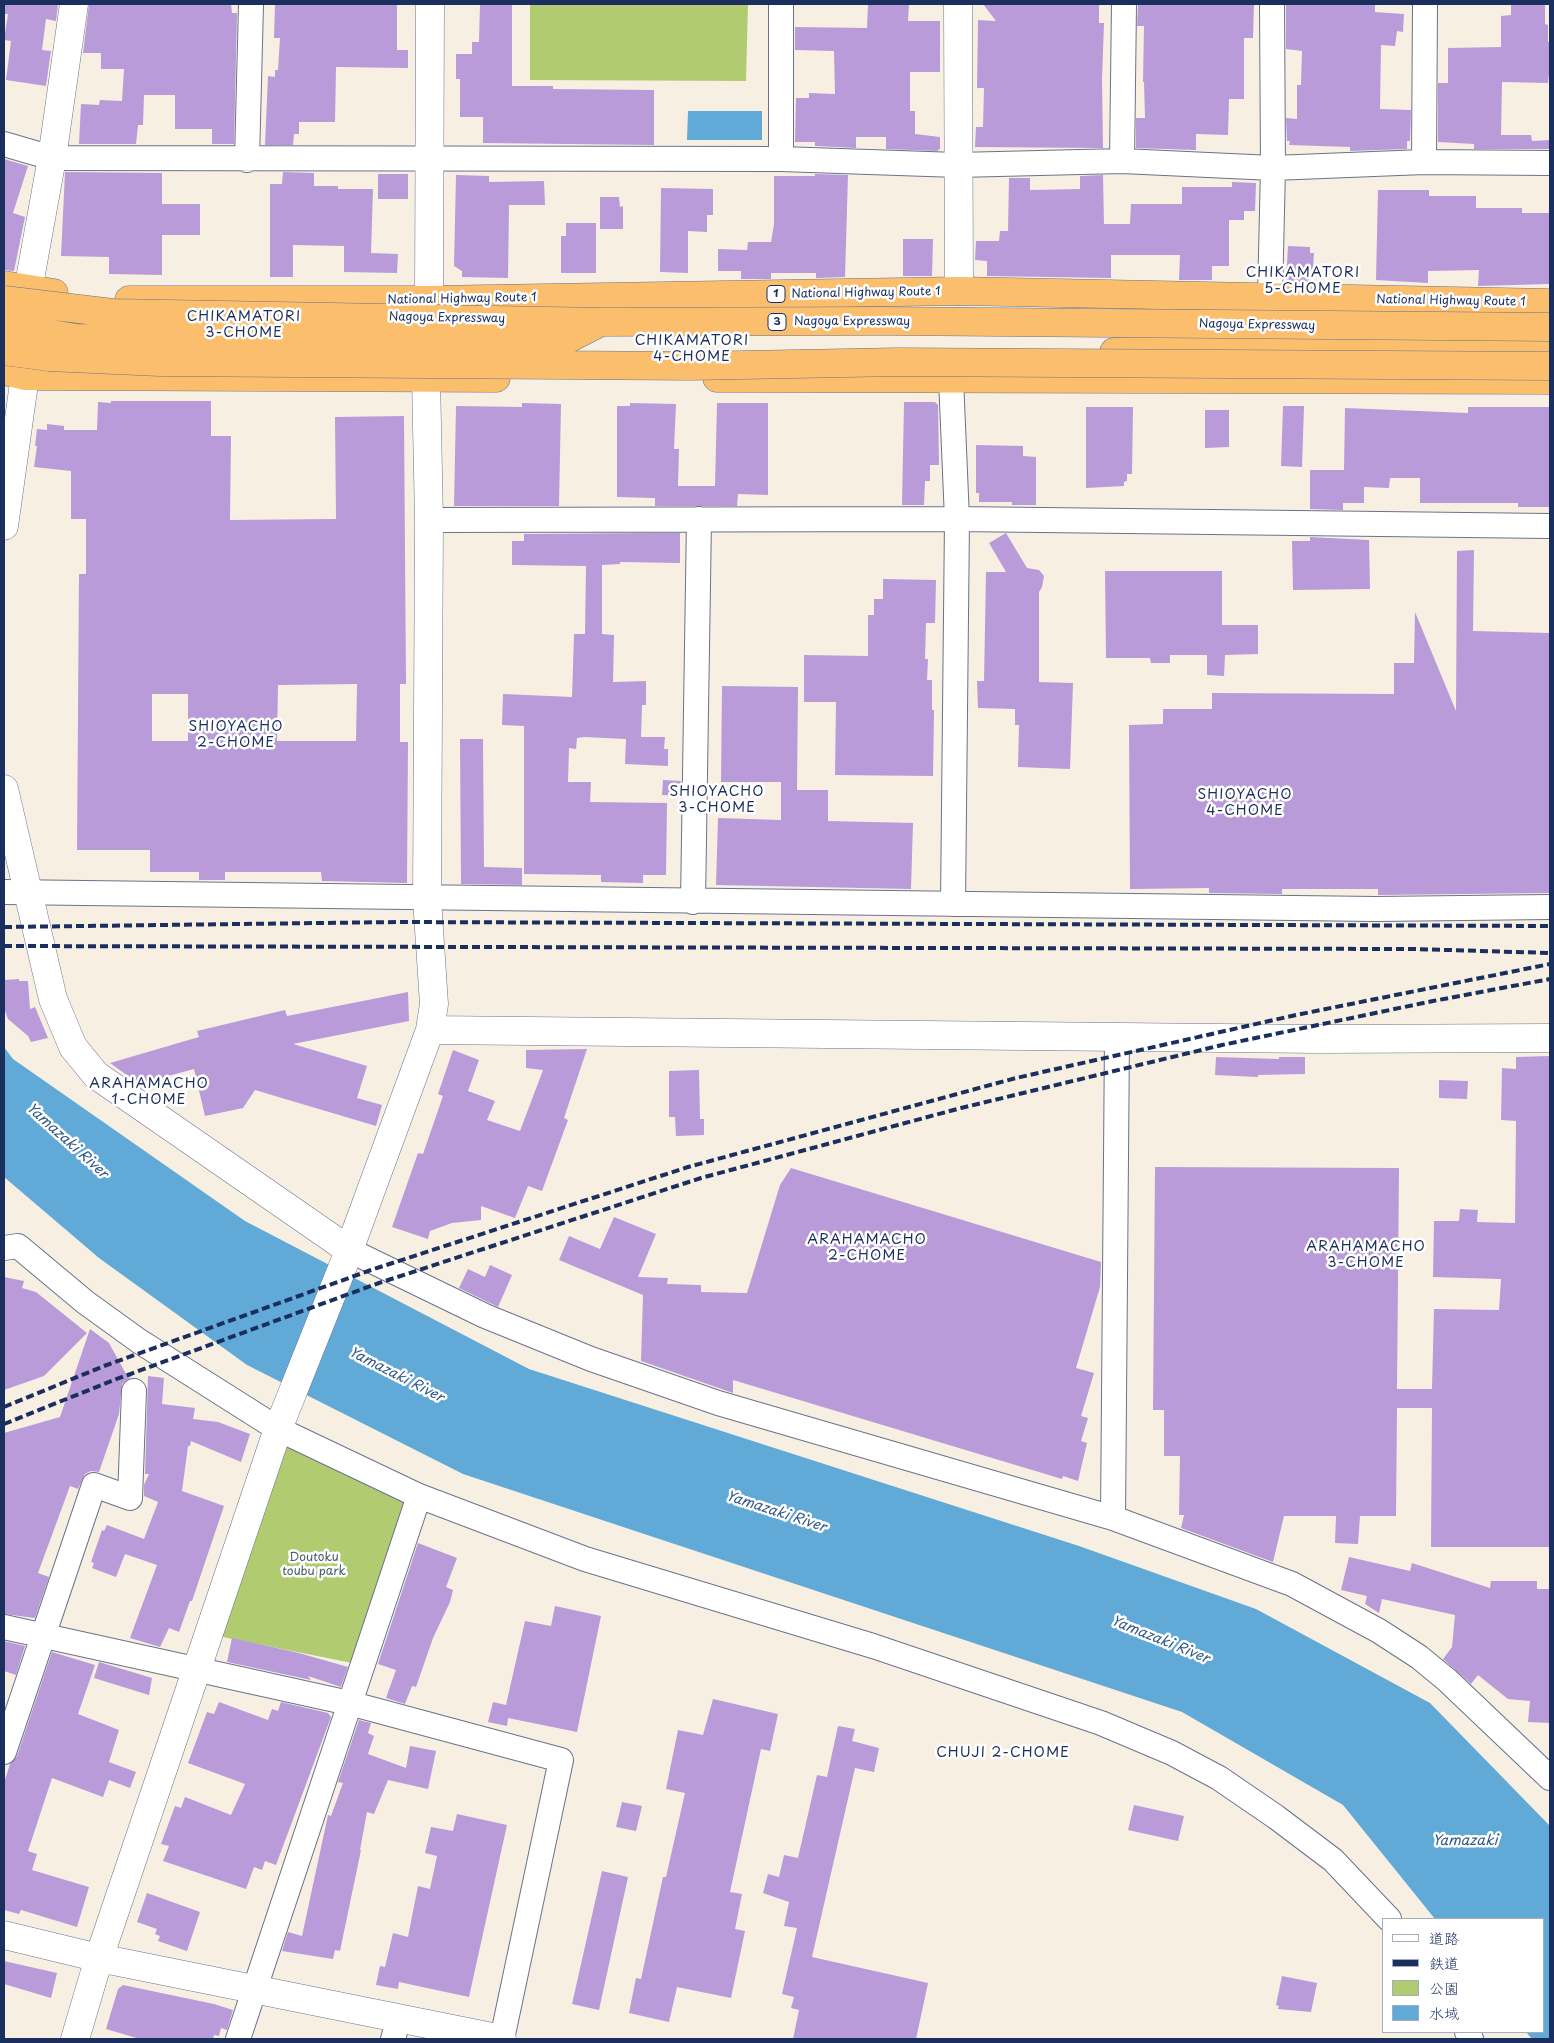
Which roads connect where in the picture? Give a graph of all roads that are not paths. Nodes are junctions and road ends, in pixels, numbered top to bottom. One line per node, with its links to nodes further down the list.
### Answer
1 (74, 4): 10 (street)
2 (251, 4): 13 (street)
3 (430, 4): 11 (street)
4 (781, 4): 12 (street)
5 (958, 4): 17 (street)
6 (1124, 4): 14 (street)
7 (1272, 4): 18 (street)
8 (1426, 4): 15 (street)
9 (4, 144): 10 (street)
10 (52, 158): 13 (street); 20 (street)
11 (428, 158): 12 (street); 13 (street); 22 (street)
12 (781, 159): 17 (street)
13 (247, 160)
14 (1122, 161): 17 (street); 18 (street)
15 (1424, 162): 16 (street); 18 (street)
16 (1550, 163)
17 (958, 165): 19 (street)
18 (1273, 168): 21 (street)
19 (959, 291): 21 (highway, National Highway Route 1 / 1); 22 (highway, National Highway Route 1 / 1)
20 (12, 292): 22 (highway, National Highway Route 1 / 1); 24 (highway, Nagoya Expressway / 3, bridge)
21 (1270, 298): 23 (highway, National Highway Route 1 / 1)
22 (429, 300): 32 (street)
23 (1550, 302)
24 (602, 322): 25 (highway, bridge); 26 (highway, Nagoya Expressway / 3, bridge)
25 (4, 326)
26 (1550, 327)
27 (1550, 346): 29 (highway, bridge)
28 (4, 351): 29 (highway, bridge)
29 (898, 362): 30 (highway, bridge)
30 (1550, 366)
31 (15, 373): 32 (highway); 38 (street)
32 (426, 378): 33 (highway); 36 (street)
33 (951, 379): 34 (highway); 37 (street)
34 (1550, 380)
35 (699, 519): 36 (street); 37 (street); 43 (street)
36 (429, 520): 42 (street)
37 (957, 520): 39 (street); 44 (street)
38 (4, 526)
39 (1550, 526)
40 (4, 789): 41 (street)
41 (15, 892): 42 (street); 50 (street)
42 (427, 899): 43 (street); 46 (street)
43 (693, 902): 44 (street)
44 (953, 904): 45 (street)
45 (1550, 907)
46 (430, 1030): 47 (street); 50 (street)
47 (1117, 1036): 48 (street); 54 (street)
48 (1550, 1038)
49 (8, 1243): 52 (street)
50 (347, 1256): 52 (street); 54 (street)
51 (134, 1390): 56 (street)
52 (281, 1423): 53 (street); 57 (street)
53 (419, 1496): 58 (street); 61 (street)
54 (1114, 1518): 60 (street)
55 (4, 1628): 56 (street)
56 (41, 1636): 57 (street); 59 (street)
57 (195, 1670): 58 (street); 63 (street)
58 (349, 1703): 64 (street); 68 (street)
59 (4, 1752)
60 (1550, 1778)
61 (1389, 1918)
62 (4, 1935): 63 (street)
63 (99, 1958): 64 (street); 66 (street)
64 (253, 1989): 65 (street); 67 (street)
65 (396, 2028): 68 (street)
66 (75, 2039)
67 (238, 2039)
68 (502, 2039)

